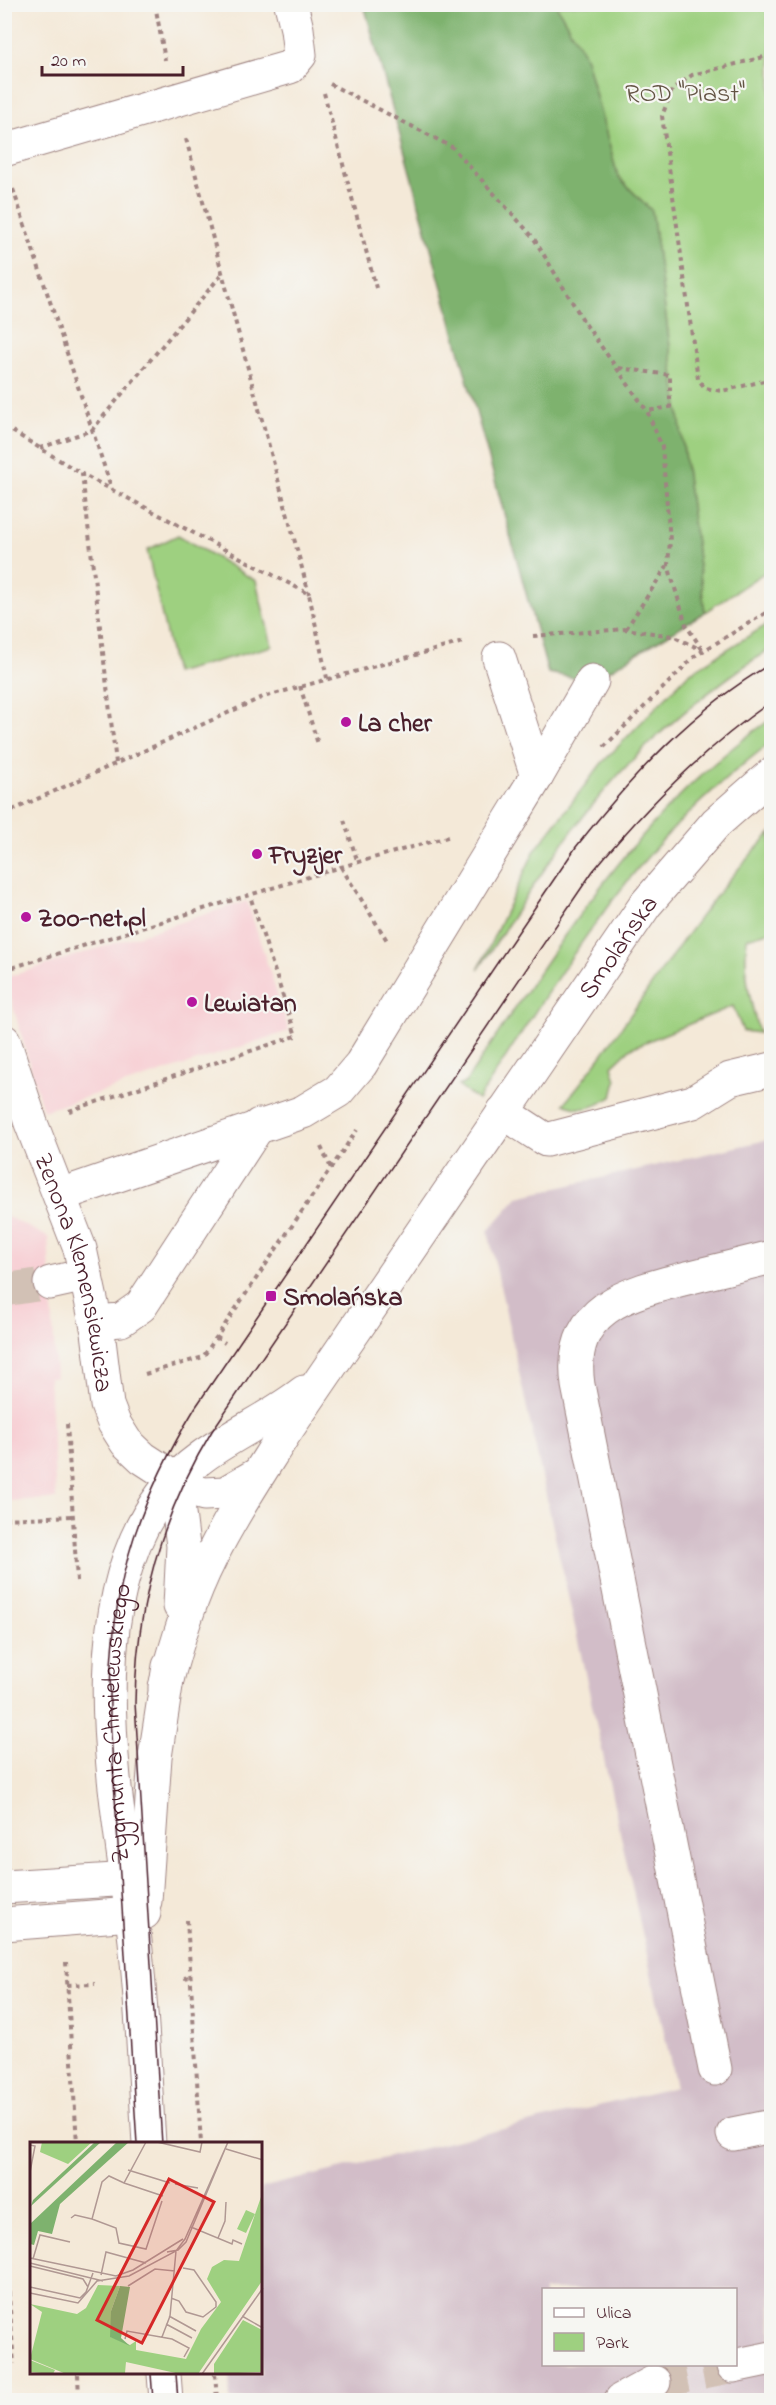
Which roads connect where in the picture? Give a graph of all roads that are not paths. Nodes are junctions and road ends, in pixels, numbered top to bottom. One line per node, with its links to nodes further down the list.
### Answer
1 (291, 4): 2 (street)
2 (4, 150)
3 (511, 647): 6 (street)
4 (592, 681): 6 (street)
5 (771, 774): 9 (street, Smolańska)
6 (537, 776): 10 (street)
7 (4, 1041): 11 (street, Zenona Klemensiewicza)
8 (771, 1069): 9 (street)
9 (503, 1112): 16 (street, Smolańska)
10 (259, 1125): 11 (street); 15 (street)
11 (60, 1195): 13 (street, Zenona Klemensiewicza)
12 (771, 1257): 24 (street)
13 (86, 1275): 14 (street); 15 (street, Zenona Klemensiewicza)
14 (50, 1283)
15 (96, 1322): 18 (street, Zenona Klemensiewicza)
16 (324, 1376): 17 (street, Zygmunta Chmielewskiego); 18 (street, Zygmunta Chmielewskiego)
17 (258, 1474): 18 (street, Zygmunta Chmielewskiego); 19 (street, Zygmunta Chmielewskiego)
18 (175, 1480): 19 (street, Zygmunta Chmielewskiego); 20 (street, Zygmunta Chmielewskiego)
19 (165, 1687): 20 (street, Zygmunta Chmielewskiego)
20 (137, 1879): 21 (street); 22 (street, Zygmunta Chmielewskiego)
21 (4, 1887)
22 (138, 1914): 23 (street); 27 (street, Zygmunta Chmielewskiego)
23 (4, 1924)
24 (715, 2069)
25 (771, 2126): 26 (street)
26 (733, 2134)
27 (150, 2142)
28 (771, 2358): 29 (street)
29 (737, 2365)
30 (164, 2375): 32 (street)
31 (654, 2382): 33 (street)
32 (166, 2400)
33 (621, 2400)

